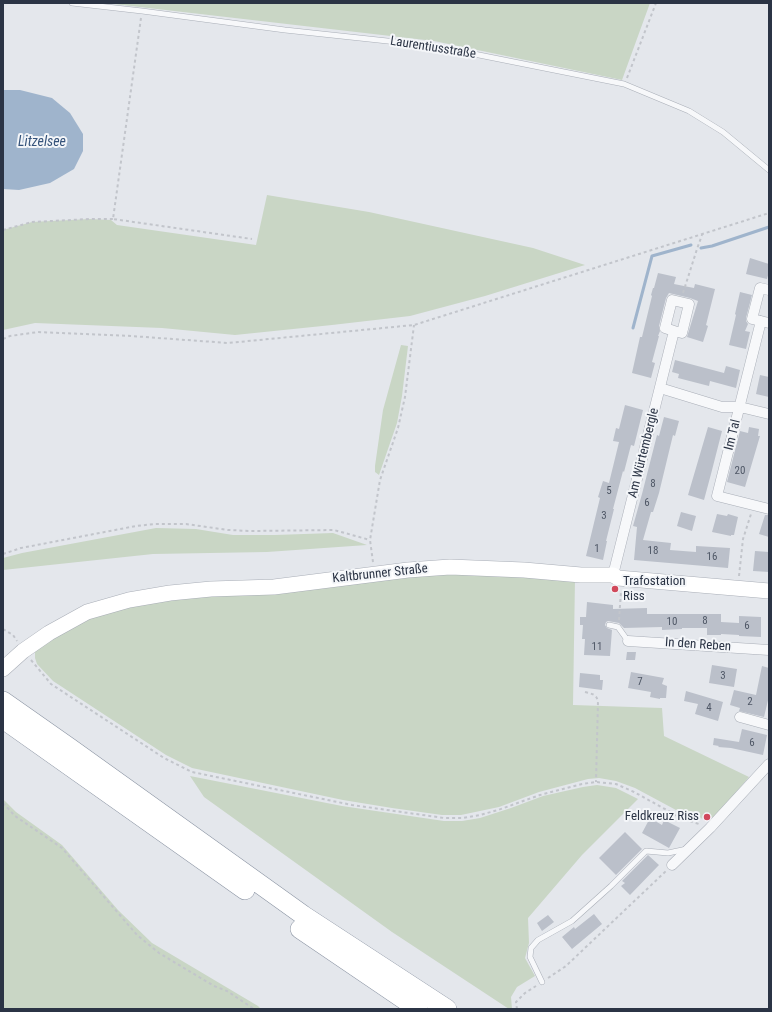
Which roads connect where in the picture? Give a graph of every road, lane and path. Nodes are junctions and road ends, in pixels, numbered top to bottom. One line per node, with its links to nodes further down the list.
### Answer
1 (72, 3): 3 (lane, Laurentiusstraße)
2 (656, 3): 4 (path)
3 (142, 11): 4 (lane, Laurentiusstraße); 7 (path)
4 (624, 84): 5 (lane, Laurentiusstraße)
5 (769, 170)
6 (769, 213): 9 (path)
7 (112, 219): 8 (path); 10 (path)
8 (3, 230)
9 (702, 234): 12 (path); 14 (path)
10 (252, 240)
11 (769, 290): 13 (street, Im Tal)
12 (681, 302): 15 (street); 15 (street)
13 (765, 322): 18 (street, Im Tal)
14 (414, 324): 16 (path); 22 (path)
15 (674, 331): 17 (street, Am Würtembergle)
16 (3, 339)
17 (660, 388): 18 (street); 25 (street, Am Würtembergle)
18 (740, 407): 19 (street); 20 (street, Im Tal)
19 (769, 414)
20 (753, 505): 21 (street, Im Tal); 26 (path)
21 (769, 509)
22 (370, 540): 23 (path); 24 (path)
23 (3, 554)
24 (375, 574): 25 (street, Kaltbrunner Straße); 34 (street, Kaltbrunner Straße)
25 (613, 575): 26 (street, Kaltbrunner Straße)
26 (738, 588): 27 (street, Kaltbrunner Straße)
27 (769, 591)
28 (621, 594): 30 (path)
29 (609, 625): 30 (lane)
30 (618, 628): 32 (lane)
31 (3, 629): 34 (path)
32 (628, 641): 33 (street, In den Reben)
33 (769, 650)
34 (23, 652): 35 (street, Kaltbrunner Straße); 42 (path)
35 (5, 667)
36 (586, 692): 42 (path)
37 (3, 701): 50 (highway)
38 (740, 717): 40 (street)
39 (3, 719): 49 (highway)
40 (769, 725)
41 (769, 764): 44 (street)
42 (596, 782): 44 (path)
43 (3, 803): 48 (path)
44 (710, 828): 45 (street)
45 (690, 848): 46 (street); 47 (lane)
46 (672, 865): 47 (path)
47 (542, 982): 51 (path)
48 (254, 1009)
49 (418, 1009)
50 (447, 1009)
51 (517, 1009)

